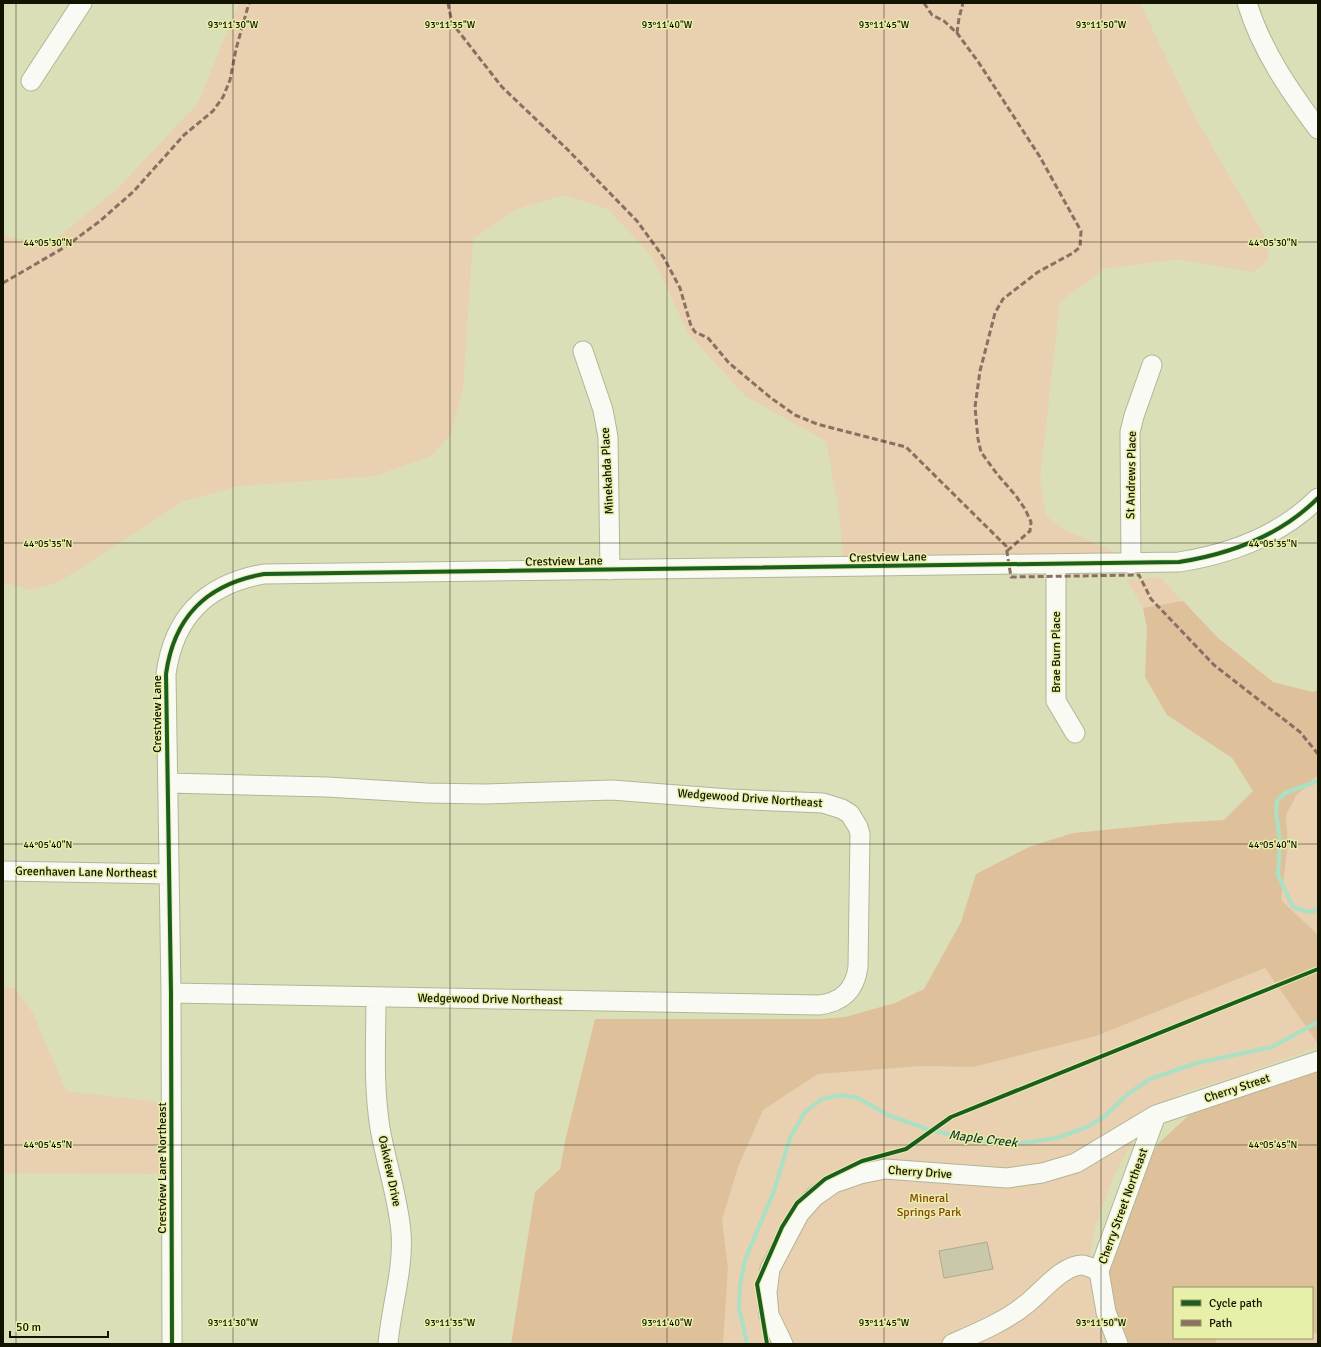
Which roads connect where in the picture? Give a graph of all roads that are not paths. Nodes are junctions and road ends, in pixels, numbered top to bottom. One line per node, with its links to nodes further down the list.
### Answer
1 (82, 3): 3 (street)
2 (1247, 3): 4 (street)
3 (31, 82)
4 (1318, 129)
5 (584, 351): 10 (street, Minekahda Place)
6 (1152, 365): 8 (street, St Andrews Place)
7 (1318, 498): 8 (street, Crestview Lane)
8 (1131, 564): 9 (street, Crestview Lane)
9 (1056, 565): 10 (street, Crestview Lane); 11 (street, Brae Burn Place)
10 (610, 570): 12 (street, Crestview Lane)
11 (1075, 733)
12 (168, 783): 14 (street, Crestview Lane); 16 (street, Wedgewood Drive Northeast)
13 (3, 871): 14 (street, Greenhaven Lane Northeast)
14 (169, 874): 15 (street, Crestview Lane)
15 (171, 993): 16 (street, Wedgewood Drive Northeast); 20 (street, Crestview Lane Northeast)
16 (376, 997): 21 (street, Oakview Drive)
17 (1318, 1061): 18 (street, Cherry Street)
18 (1156, 1115): 19 (street, Cherry Street Northeast); 22 (street, Cherry Drive)
19 (1099, 1271): 23 (street); 24 (street, Cherry Street Northeast)
20 (172, 1344)
21 (388, 1344)
22 (784, 1344)
23 (952, 1344)
24 (1118, 1344)

